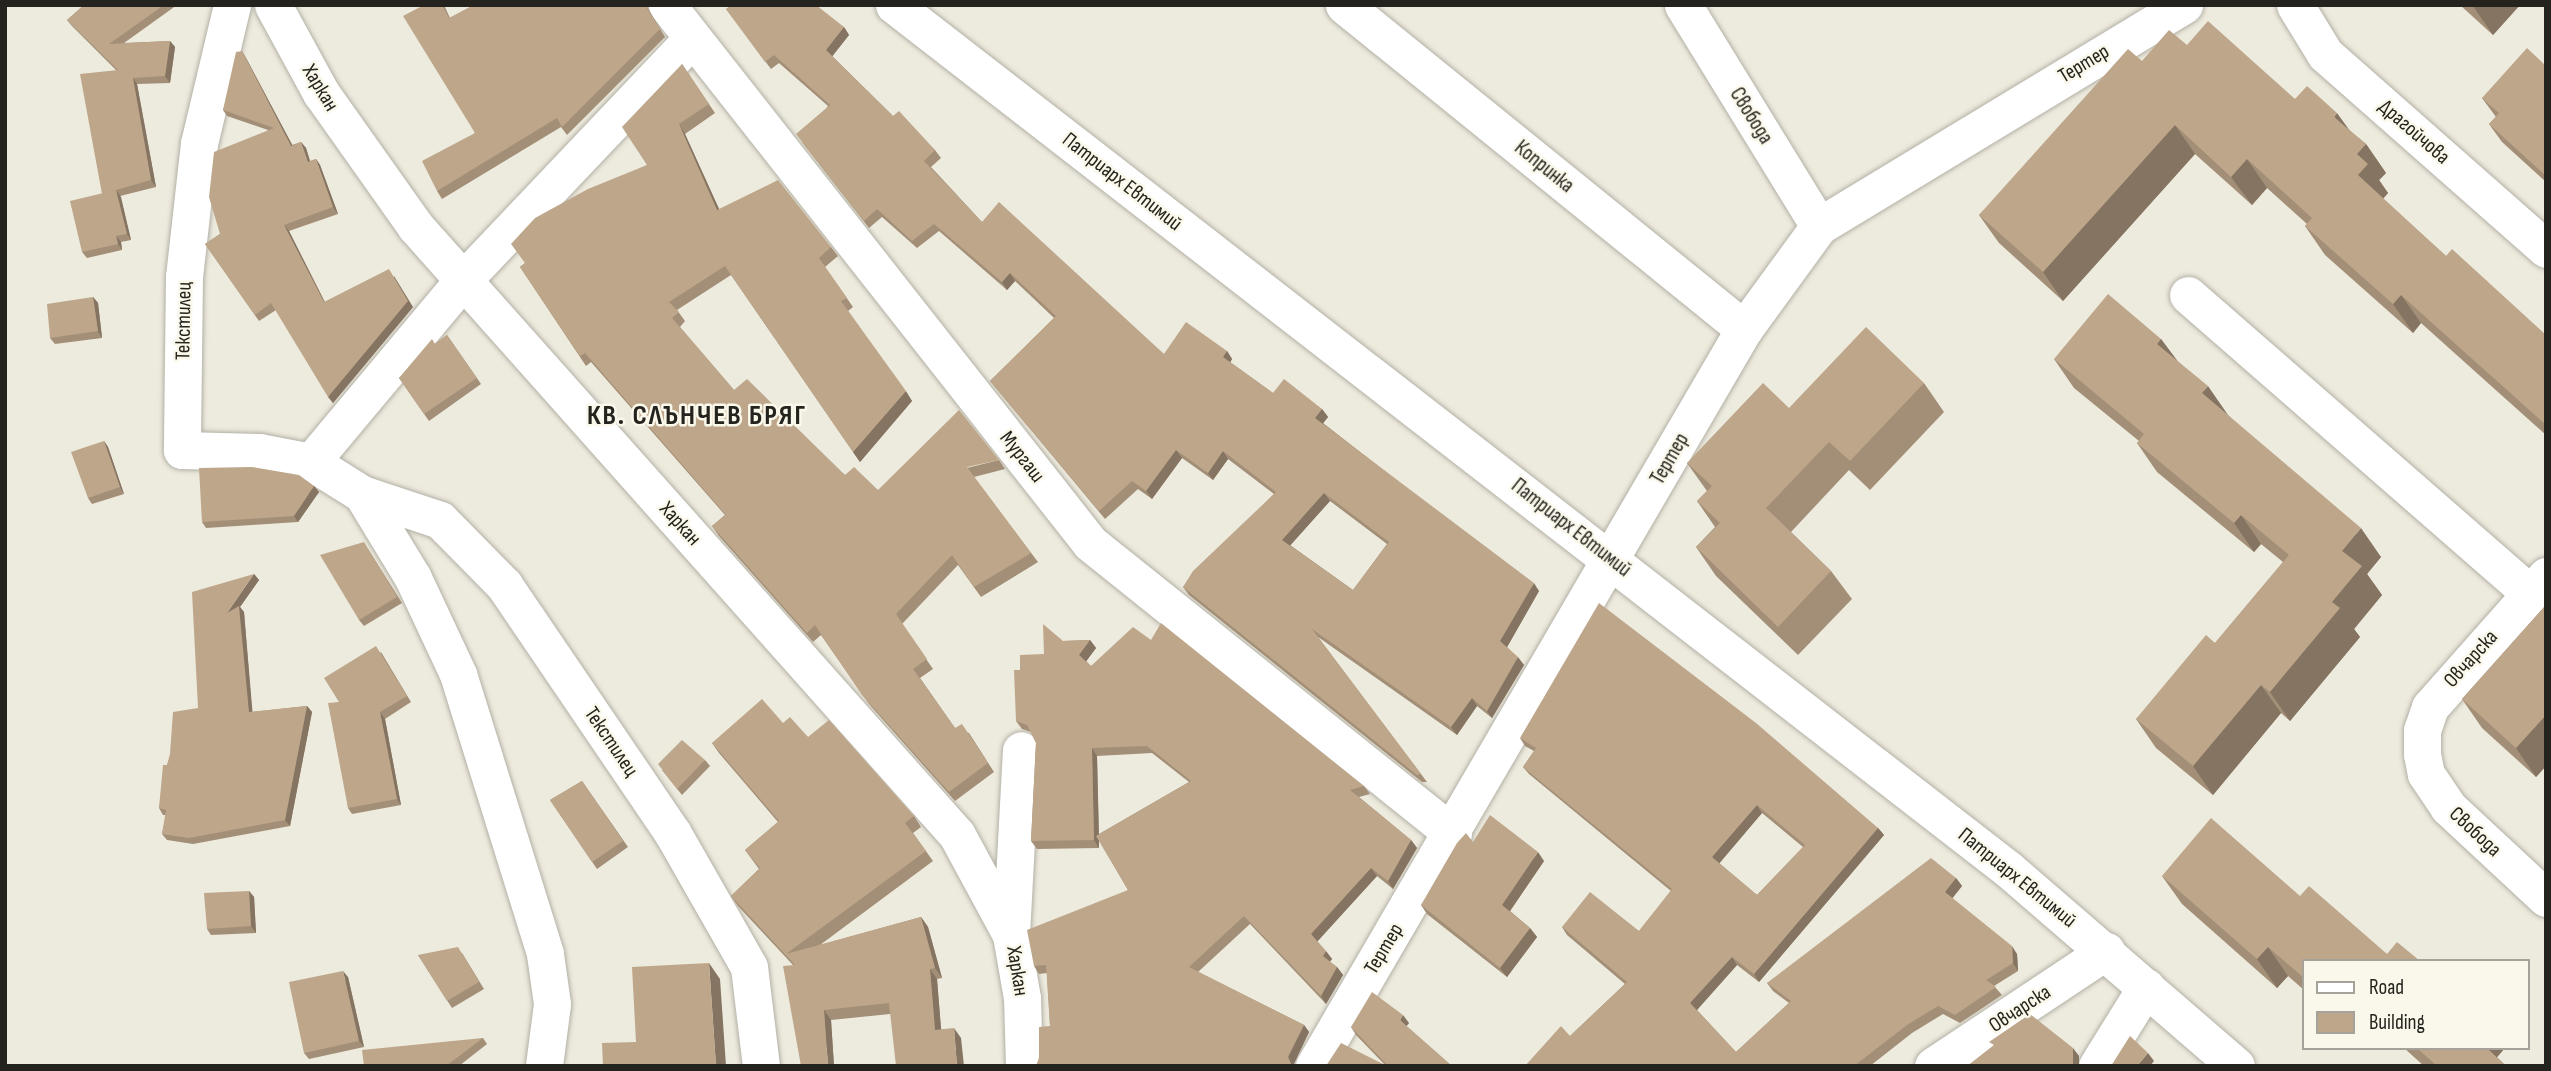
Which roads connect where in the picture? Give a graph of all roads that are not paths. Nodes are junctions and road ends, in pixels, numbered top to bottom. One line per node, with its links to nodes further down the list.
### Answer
1 (232, 5): 15 (street, Текстилец)
2 (273, 5): 12 (street, Харкан)
3 (667, 5): 9 (street, Мургаш)
4 (894, 5): 17 (street, Патриарх Евтимий)
5 (1344, 5): 14 (street, Копринка)
6 (1683, 5): 10 (street, Свобода)
7 (2184, 5): 10 (street, Тертер)
8 (2295, 5): 11 (street, Драгойчова)
9 (691, 40): 12 (street); 21 (street, Мургаш)
10 (1819, 226): 14 (street, Тертер)
11 (2546, 249)
12 (463, 280): 15 (street); 23 (street, Харкан)
13 (2188, 295): 18 (street)
14 (1744, 329): 17 (street, Тертер)
15 (311, 462): 16 (street, Текстилец)
16 (362, 494): 26 (street, Текстилец); 27 (street, Текстилец)
17 (1612, 560): 21 (street, Тертер); 24 (street, Патриарх Евтимий)
18 (2538, 585): 20 (street, Овчарска)
19 (1021, 750): 23 (street)
20 (2422, 754): 22 (street, Свобода)
21 (1453, 834): 29 (street, Тертер)
22 (2546, 898)
23 (1011, 935): 28 (street, Харкан)
24 (2106, 951): 25 (street, Патриарх Евтимий); 30 (street, Овчарска)
25 (2146, 987): 31 (street); 32 (street, Патриарх Евтимий)
26 (544, 1066)
27 (761, 1066)
28 (1024, 1066)
29 (1314, 1066)
30 (1933, 1066)
31 (2097, 1066)
32 (2236, 1066)

